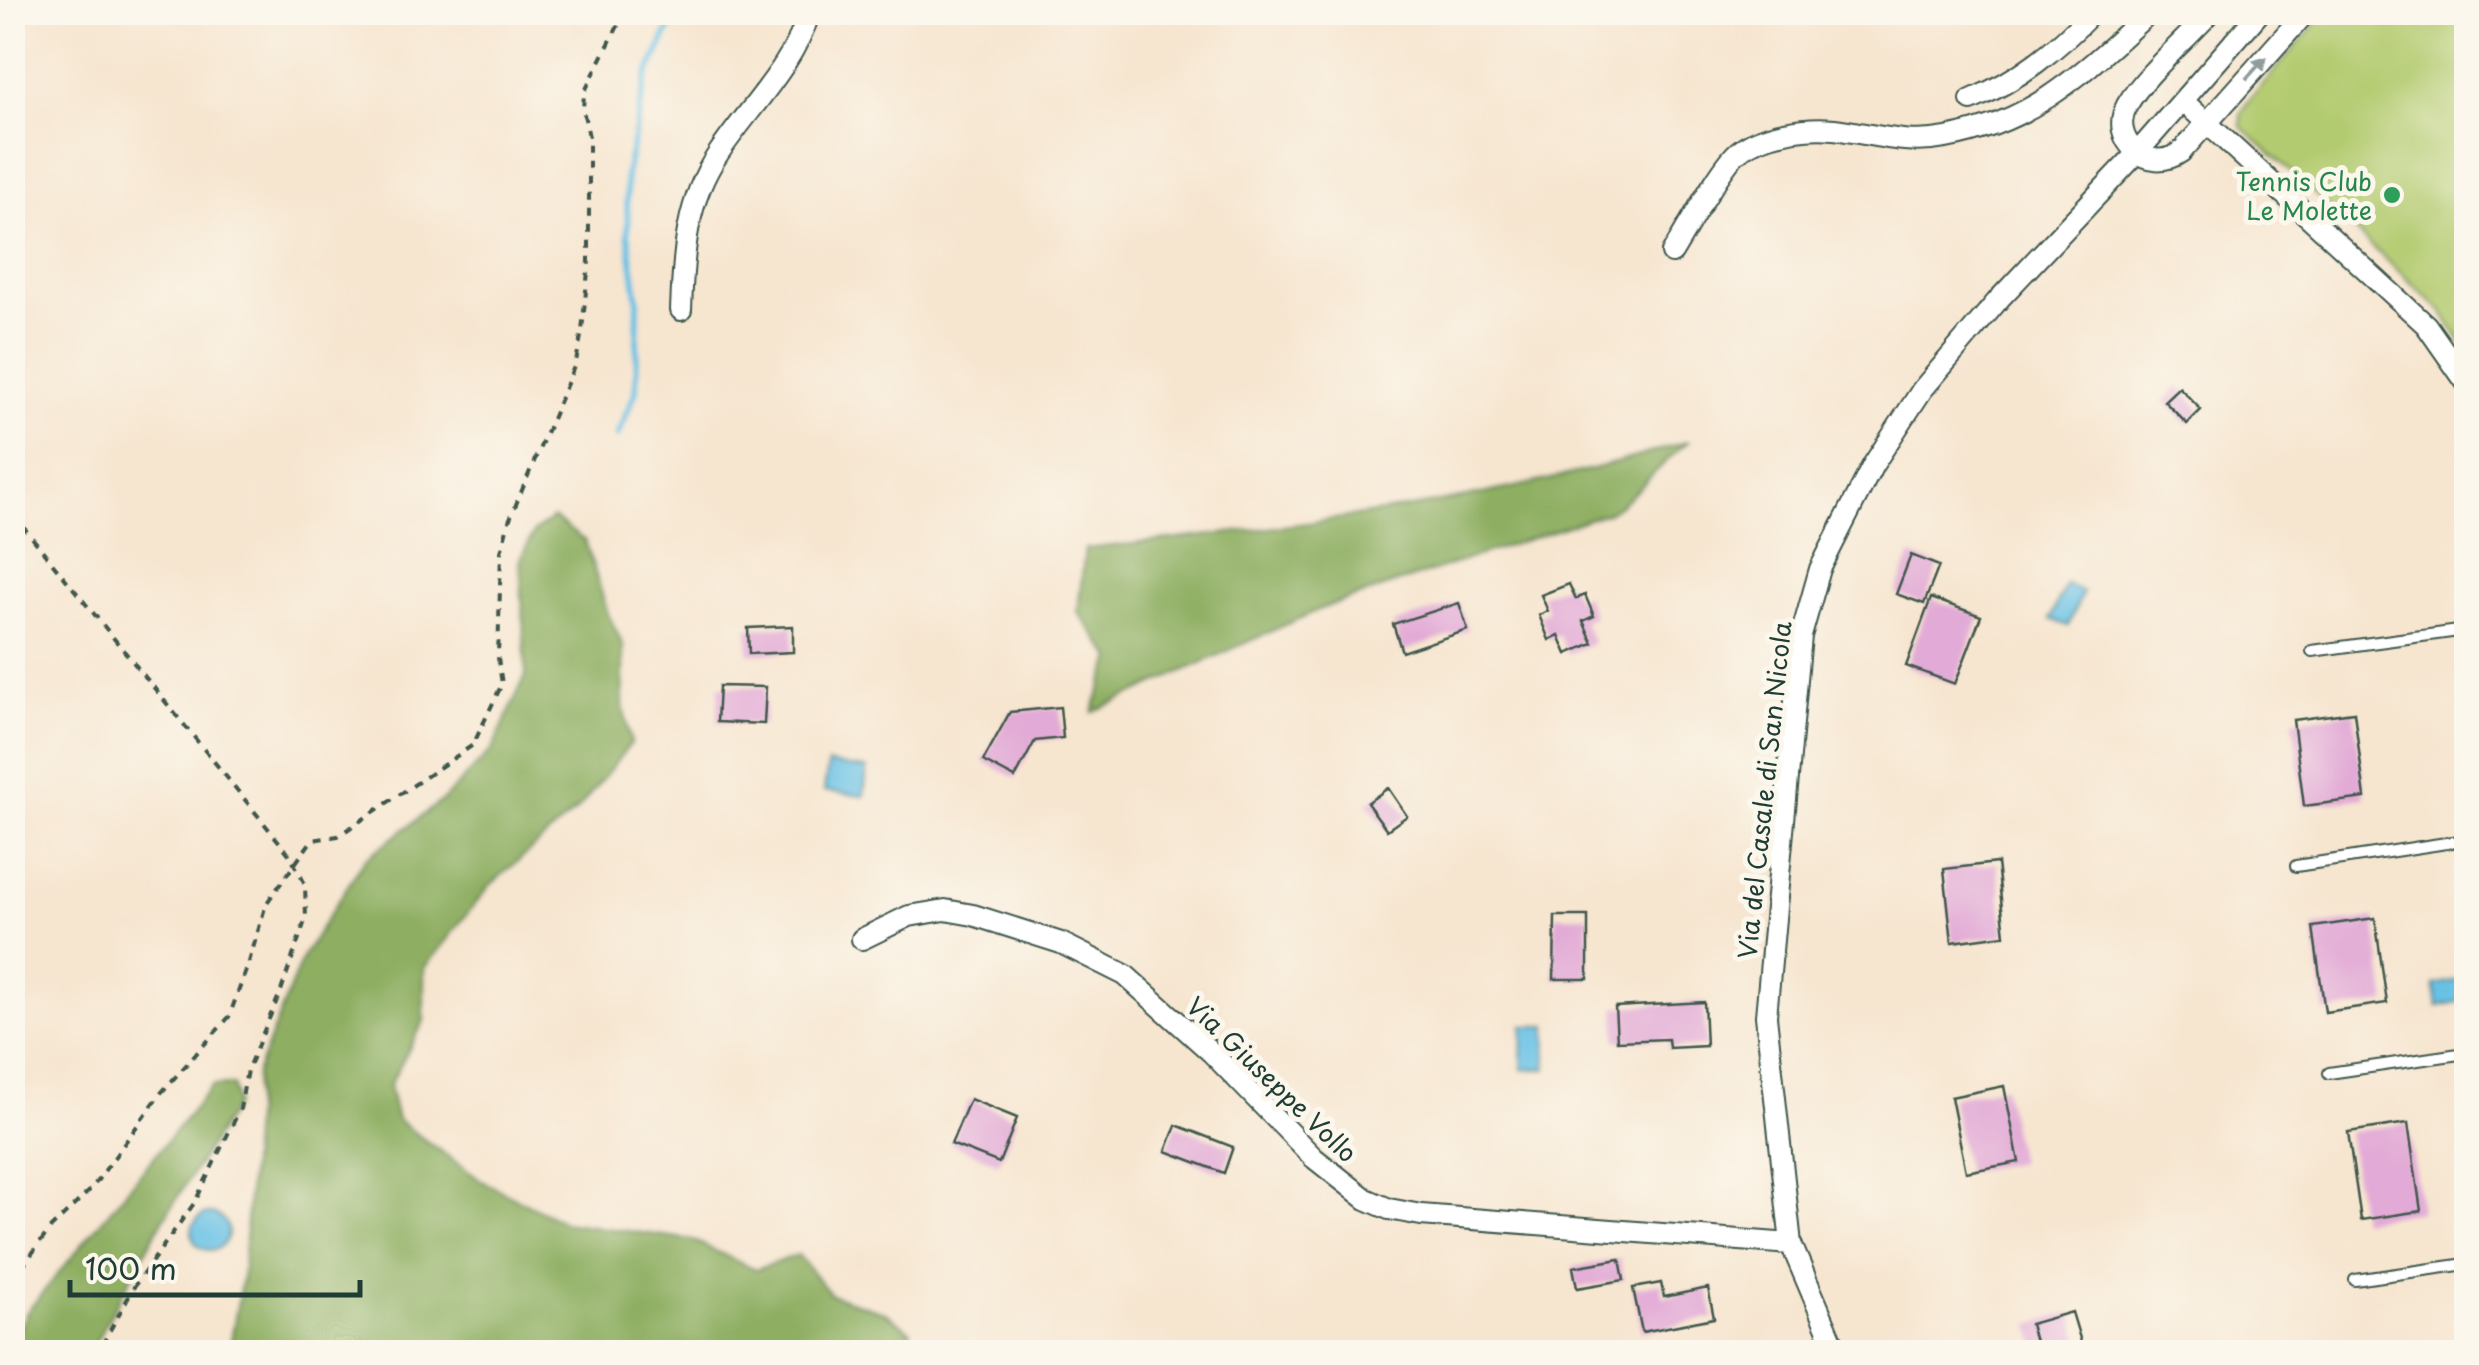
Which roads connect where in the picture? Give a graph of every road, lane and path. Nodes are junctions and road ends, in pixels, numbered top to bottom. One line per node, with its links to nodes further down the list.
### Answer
1 (625, 12): 19 (path)
2 (810, 12): 13 (street)
3 (2093, 12): 8 (street)
4 (2150, 12): 12 (street)
5 (2211, 12): 11 (street)
6 (2260, 12): 9 (street, Via del Casale di San Nicola)
7 (2306, 12): 10 (street, one-way to 7)
8 (1971, 100)
9 (2182, 101): 10 (street); 11 (street, Via del Casale di San Nicola)
10 (2206, 124): 11 (street); 14 (street)
11 (2137, 153): 24 (street, Via del Casale di San Nicola)
12 (1672, 253)
13 (681, 310)
14 (2466, 382)
15 (12, 514): 19 (path)
16 (2466, 630): 17 (lane)
17 (2312, 652)
18 (2466, 840): 20 (lane)
19 (294, 864): 27 (path); 28 (path)
20 (2296, 866)
21 (862, 939): 24 (street, Via Giuseppe Vollo)
22 (2466, 1052): 23 (lane)
23 (2330, 1073)
24 (1791, 1244): 29 (street, Via del Casale di San Nicola)
25 (2466, 1264): 26 (lane)
26 (2355, 1280)
27 (12, 1281)
28 (98, 1352)
29 (1837, 1352)

